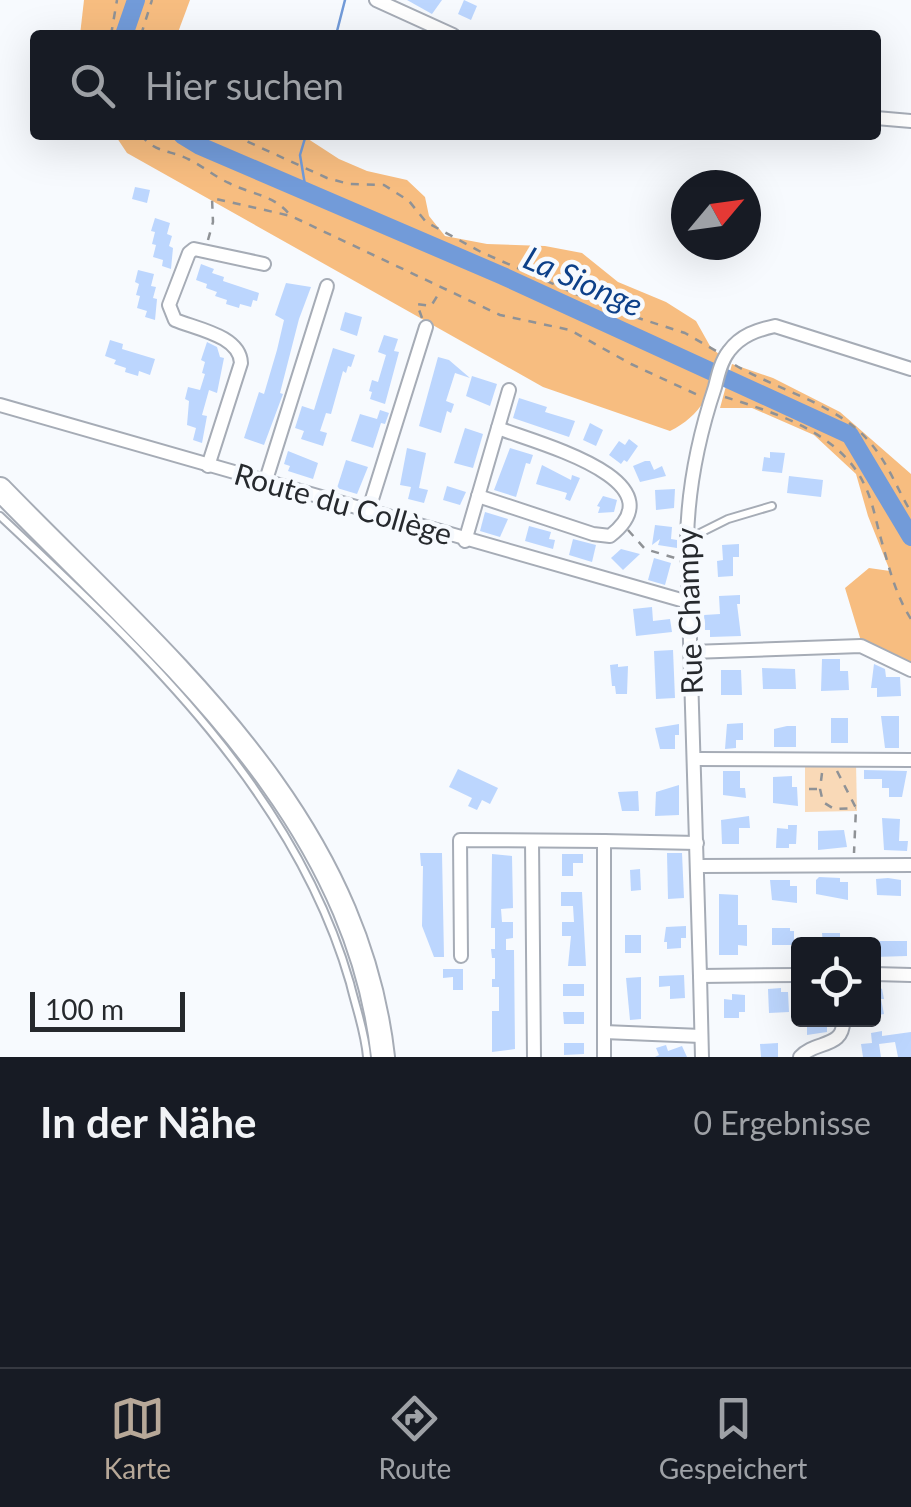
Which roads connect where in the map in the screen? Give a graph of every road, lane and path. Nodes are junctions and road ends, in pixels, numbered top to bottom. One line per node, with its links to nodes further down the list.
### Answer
1 (118, 0): 4 (path)
2 (152, 0): 5 (path)
3 (376, 0): 6 (street)
4 (112, 30)
5 (143, 30)
6 (442, 30)
7 (881, 118): 8 (street)
8 (911, 121)
9 (145, 140): 11 (path)
10 (244, 140): 17 (path)
11 (291, 216): 12 (path); 15 (path)
12 (205, 250): 13 (street); 23 (street)
13 (264, 264)
14 (327, 286): 24 (street)
15 (442, 289): 16 (path); 20 (path)
16 (426, 327): 28 (street)
17 (726, 359): 18 (street); 20 (street, Rue Champy); 29 (path)
18 (911, 369)
19 (509, 390): 22 (street)
20 (714, 396): 32 (street, Rue Champy); 36 (path)
21 (0, 404): 23 (street, Route du Collège)
22 (498, 428): 26 (street); 31 (street)
23 (208, 466): 24 (street, Route du Collège)
24 (265, 483): 28 (street, Route du Collège)
25 (0, 490): 59 (highway)
26 (478, 496): 31 (street); 33 (street)
27 (772, 506): 32 (lane)
28 (368, 512): 33 (street, Route du Collège)
29 (911, 512)
30 (0, 516): 58 (lane)
31 (624, 525): 34 (path)
32 (687, 540): 35 (street, Rue Champy)
33 (465, 541): 35 (street, Route du Collège)
34 (682, 560)
35 (688, 602): 37 (street, Rue Champy)
36 (911, 619)
37 (692, 652): 38 (street); 39 (street, Rue Champy)
38 (911, 670)
39 (696, 759): 40 (street); 46 (street, Rue Champy)
40 (911, 760)
41 (808, 789): 42 (path)
42 (820, 789): 43 (path); 43 (path)
43 (856, 808): 47 (path)
44 (532, 841): 45 (street); 50 (street); 60 (street)
45 (604, 841): 46 (street); 56 (street)
46 (697, 843): 48 (street, Rue Champy)
47 (853, 864): 48 (street); 49 (street)
48 (698, 866): 54 (street, Rue Champy)
49 (911, 866)
50 (461, 956)
51 (881, 974): 52 (street)
52 (911, 974)
53 (791, 975): 54 (street)
54 (700, 976): 57 (street, Rue Champy)
55 (844, 1027): 63 (street)
56 (604, 1032): 57 (street); 61 (street)
57 (701, 1036): 62 (street, Rue Champy)
58 (368, 1057)
59 (383, 1057)
60 (534, 1057)
61 (604, 1057)
62 (702, 1057)
63 (800, 1057)

